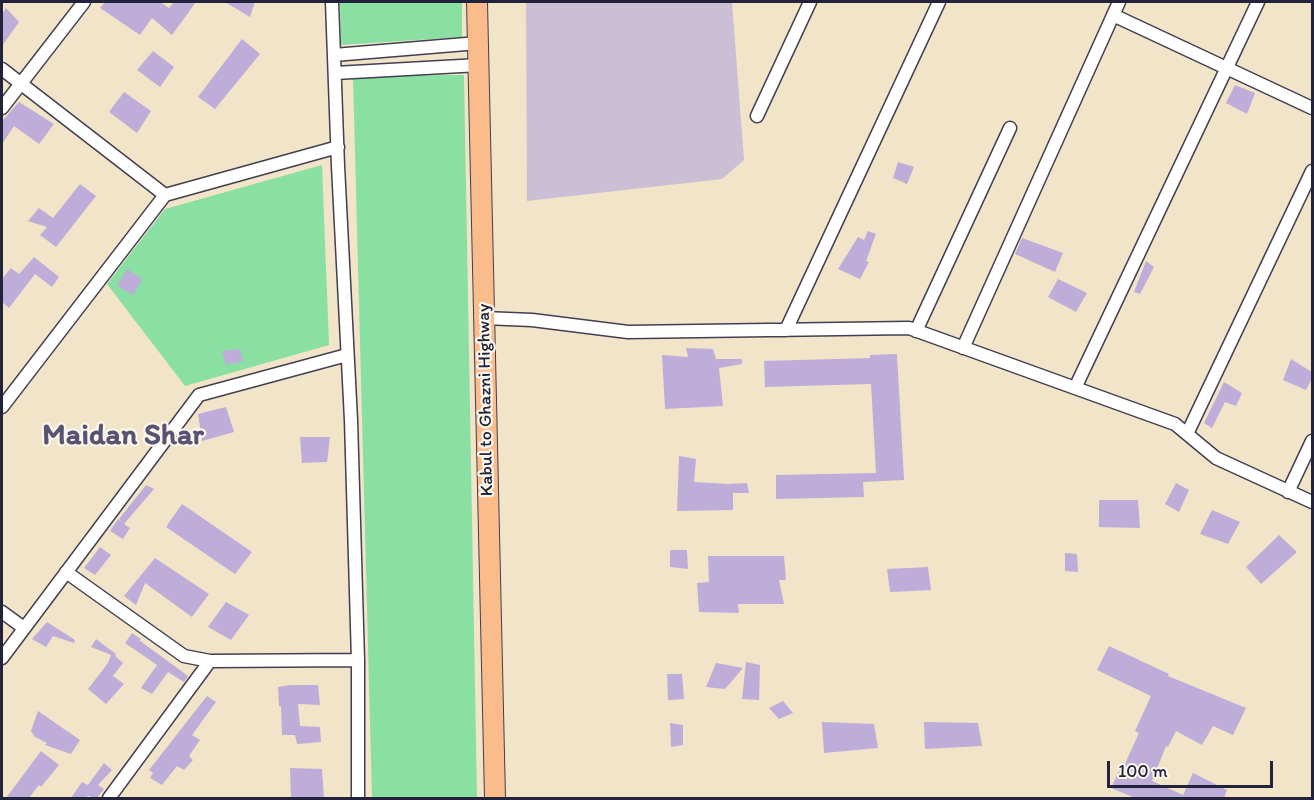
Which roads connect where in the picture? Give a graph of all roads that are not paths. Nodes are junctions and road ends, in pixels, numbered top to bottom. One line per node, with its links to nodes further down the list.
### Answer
1 (84, 2): 15 (street)
2 (332, 2): 10 (street)
3 (477, 2): 9 (highway, Kabul to Ghazni Highway)
4 (810, 2): 18 (street)
5 (939, 2): 24 (street)
6 (1119, 2): 8 (street)
7 (1258, 2): 13 (street)
8 (1113, 15): 13 (street); 26 (street)
9 (478, 44): 10 (street); 11 (highway, Kabul to Ghazni Highway)
10 (334, 54): 14 (street)
11 (479, 65): 14 (street); 23 (highway, Kabul to Ghazni Highway)
12 (2, 69): 15 (street)
13 (1228, 69): 16 (street); 28 (street)
14 (335, 73): 20 (street)
15 (20, 84): 17 (street); 22 (street)
16 (1312, 106)
17 (2, 108)
18 (757, 116)
19 (1010, 128): 25 (street)
20 (338, 147): 22 (street); 27 (street)
21 (1312, 171): 30 (street)
22 (165, 195): 29 (street)
23 (484, 318): 24 (street); 42 (highway, Kabul to Ghazni Highway)
24 (786, 330): 25 (street)
25 (916, 331): 26 (street)
26 (963, 348): 28 (street)
27 (347, 355): 34 (street); 38 (street)
28 (1075, 388): 30 (street)
29 (2, 407)
30 (1187, 434): 32 (street)
31 (1312, 441): 32 (street)
32 (1288, 492): 33 (street)
33 (1312, 502)
34 (66, 572): 36 (street); 39 (street)
35 (2, 612): 36 (street)
36 (24, 628): 37 (street)
37 (2, 658)
38 (358, 660): 39 (street); 41 (street)
39 (210, 661): 40 (street)
40 (109, 798)
41 (358, 798)
42 (495, 798)

